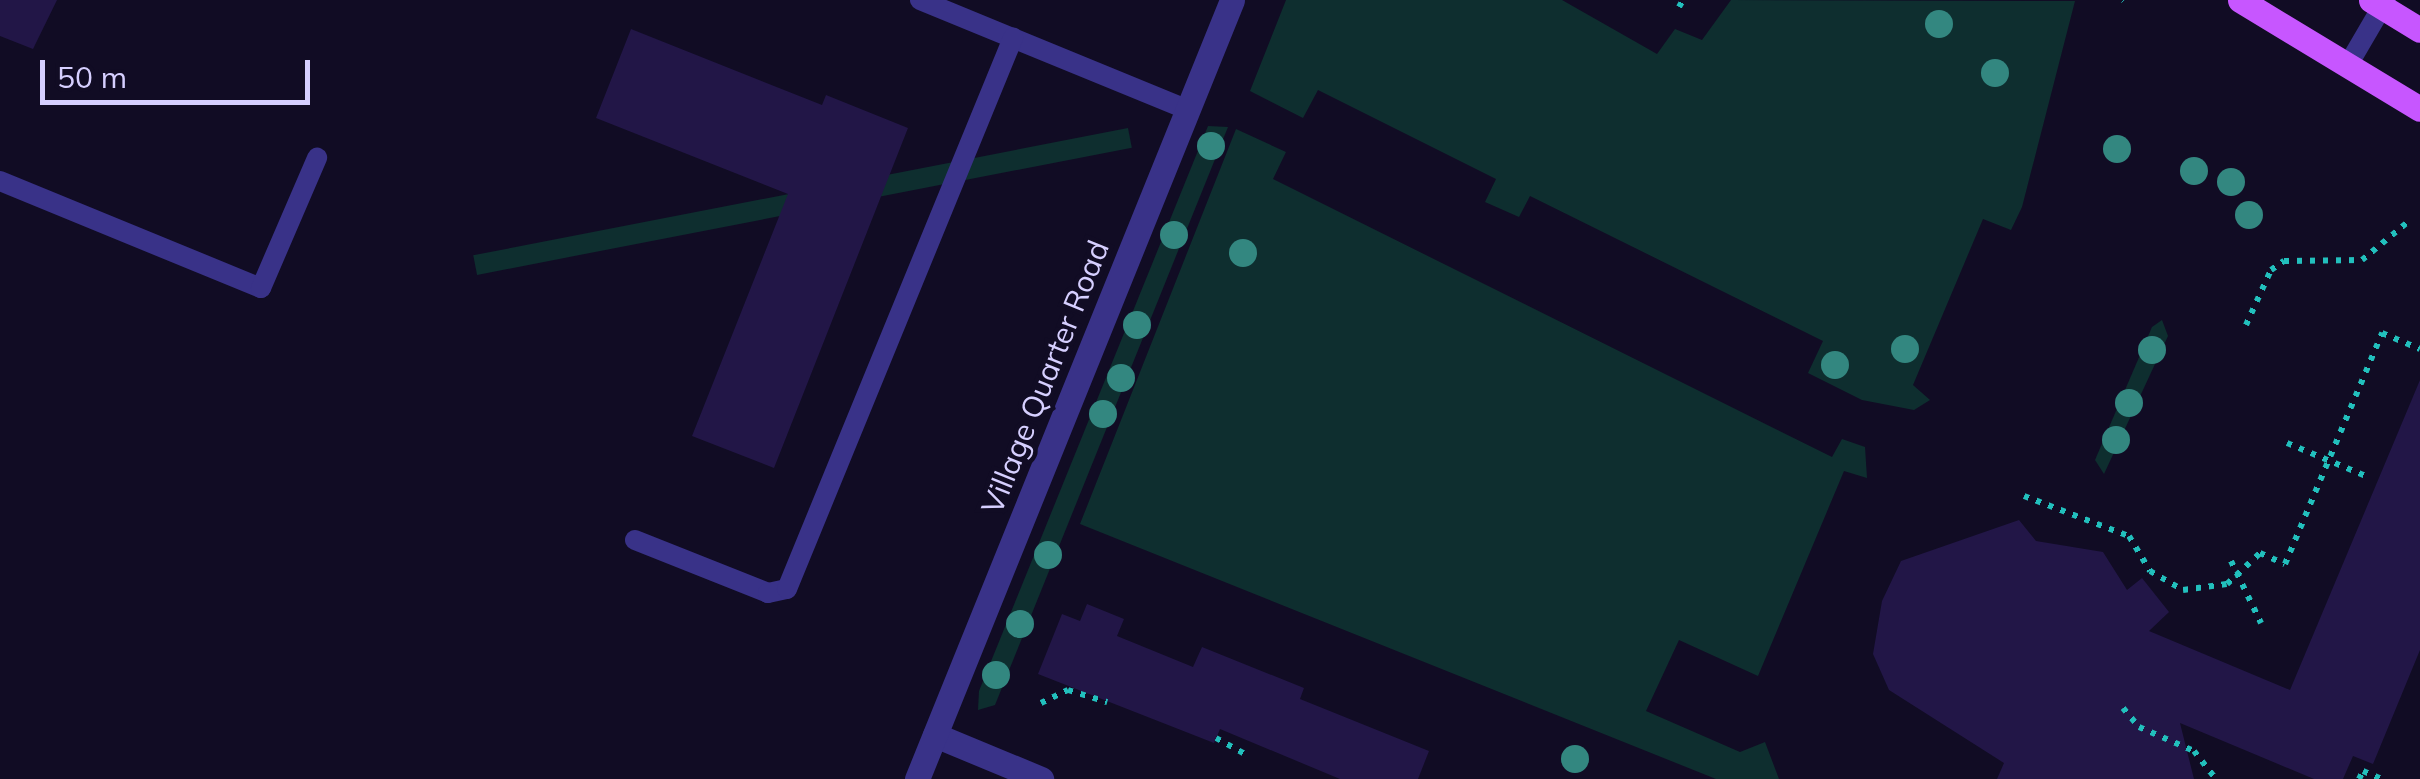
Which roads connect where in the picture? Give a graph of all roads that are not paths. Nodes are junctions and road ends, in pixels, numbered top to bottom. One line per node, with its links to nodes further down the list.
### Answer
1 (920, 0): 6 (lane)
2 (1232, 0): 9 (street, Village Quarter Road)
3 (2240, 0): 7 (main road)
4 (2379, 2): 5 (main road); 7 (lane)
5 (2420, 30)
6 (1013, 38): 9 (lane); 12 (lane)
7 (2348, 66): 8 (main road)
8 (2420, 108)
9 (1188, 110): 13 (street, Village Quarter Road)
10 (318, 158): 11 (lane)
11 (0, 181)
12 (635, 540)
13 (935, 735): 14 (street, Village Quarter Road); 15 (street)
14 (917, 779)
15 (1041, 779)

